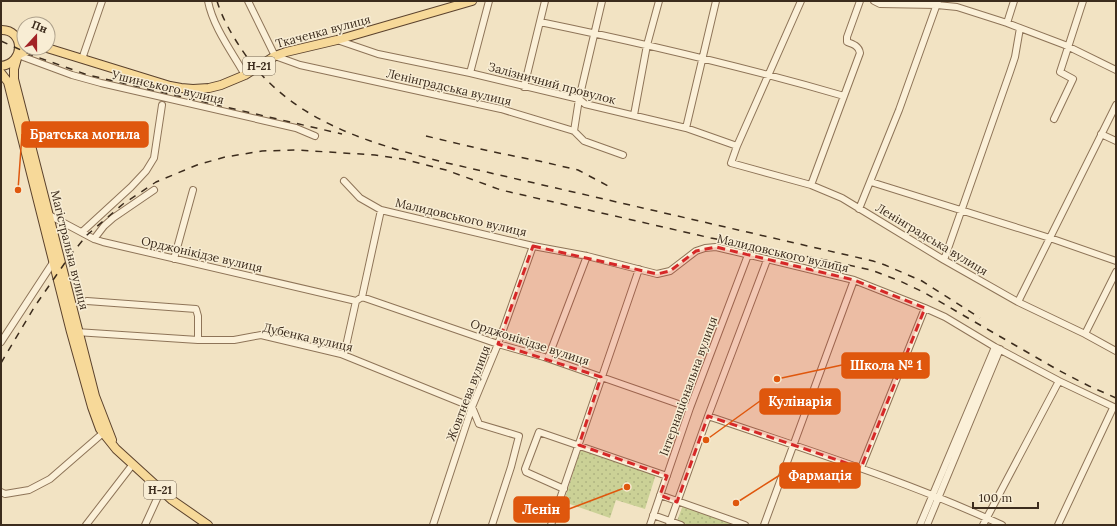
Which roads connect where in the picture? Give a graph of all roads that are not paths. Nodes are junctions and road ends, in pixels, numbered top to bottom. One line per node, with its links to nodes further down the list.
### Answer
1 (102, 1): 32 (street)
2 (208, 1): 38 (street)
3 (248, 1): 30 (street)
4 (472, 1): 23 (main road, Ткаченка вулиця / Н-21)
5 (489, 1): 36 (street)
6 (545, 1): 16 (street)
7 (602, 1): 20 (street)
8 (659, 1): 24 (street)
9 (716, 1): 31 (street)
10 (801, 1): 37 (street)
11 (860, 1): 40 (street)
12 (874, 1): 15 (street)
13 (1014, 1): 17 (street)
14 (1083, 1): 25 (street)
15 (938, 3): 17 (street); 54 (street)
16 (540, 22): 20 (street); 39 (street)
17 (1006, 23): 18 (street)
18 (1020, 28): 25 (street); 60 (street)
19 (2, 29): 21 (main road)
20 (594, 33): 24 (street); 41 (street)
21 (14, 35): 22 (main road)
22 (16, 39)
23 (337, 40): 30 (main road, Ткаченка вулиця / Н-21); 36 (street, Залізничний провулок)
24 (647, 45): 31 (street); 44 (street)
25 (1069, 47): 34 (street); 45 (street)
26 (56, 51): 32 (main road, Ткаченка вулиця / Н-21)
27 (17, 56): 33 (main road)
28 (18, 56): 61 (main road, Магістральна вулиця)
29 (21, 56): 49 (street, Ушинського вулиця)
30 (275, 56): 38 (main road, Ткаченка вулиця / Н-21); 47 (street, Ленінградська вулиця)
31 (703, 58): 37 (street); 46 (street)
32 (82, 59): 38 (main road, Ткаченка вулиця / Н-21)
33 (1, 66)
34 (1116, 70)
35 (1, 73): 71 (main road, Магістральна вулиця / Н-21)
36 (470, 73): 39 (street, Залізничний провулок)
37 (768, 74): 40 (street); 51 (street)
38 (245, 75)
39 (524, 87): 41 (street, Залізничний провулок)
40 (844, 96): 55 (street)
41 (579, 99): 44 (street, Залізничний провулок); 47 (street)
42 (162, 105): 62 (street)
43 (1116, 105): 48 (street)
44 (634, 115): 46 (street, Залізничний провулок)
45 (1054, 119)
46 (686, 128): 51 (street, Залізничний провулок)
47 (574, 131): 52 (street, Ленінградська вулиця)
48 (1101, 134): 50 (street); 63 (street)
49 (315, 136)
50 (1116, 141)
51 (737, 146): 55 (street, Ленінградська вулиця)
52 (623, 156)
53 (344, 181): 59 (street, Малидовського вулиця)
54 (871, 182): 58 (street); 60 (street)
55 (811, 185): 58 (street, Ленінградська вулиця)
56 (154, 190): 64 (street)
57 (193, 190): 68 (street)
58 (859, 209): 70 (street, Ленінградська вулиця)
59 (381, 210): 65 (street, Малидовського вулиця); 76 (street)
60 (962, 210): 63 (street); 70 (street)
61 (49, 215): 62 (street, Орджонікідзе вулиця); 80 (main road, Магістральна вулиця)
62 (82, 232): 64 (street, Орджонікідзе вулиця)
63 (1050, 238): 72 (street); 78 (street)
64 (94, 239): 68 (street, Орджонікідзе вулиця)
65 (534, 246): 67 (street, Малидовського вулиця); 84 (street, Жовтнева вулиця)
66 (748, 255): 69 (street, Малидовського вулиця); 73 (street, Малидовського вулиця); 92 (street, Інтернаціональна вулиця)
67 (587, 256): 73 (street, Малидовського вулиця); 88 (street)
68 (174, 259): 76 (street, Орджонікідзе вулиця)
69 (767, 260): 75 (street, Малидовського вулиця); 94 (street)
70 (944, 260): 78 (street, Ленінградська вулиця)
71 (54, 261): 80 (main road, Магістральна вулиця / Н-21); 83 (street)
72 (1116, 261)
73 (639, 269): 89 (street)
74 (1116, 272): 81 (street)
75 (854, 280): 79 (street, Малидовського вулиця); 97 (street)
76 (359, 299): 84 (street, Орджонікідзе вулиця); 87 (street)
77 (87, 301): 82 (street)
78 (1018, 302): 81 (street, Ленінградська вулиця)
79 (926, 308): 85 (street, Малидовського вулиця); 100 (street)
80 (75, 332): 82 (street, Дубенка вулиця); 95 (main road, Магістральна вулиця / Н-21); 98 (main road, Магістральна вулиця)
81 (1085, 334): 86 (street, Ленінградська вулиця)
82 (198, 340): 87 (street, Дубенка вулиця)
83 (1, 342)
84 (498, 344): 88 (street, Орджонікідзе вулиця); 91 (street, Жовтнева вулиця)
85 (997, 348): 90 (street, Малидовського вулиця); 106 (street)
86 (1116, 351)
87 (344, 355): 91 (street, Дубенка вулиця)
88 (548, 358): 89 (street, Орджонікідзе вулиця)
89 (601, 377): 92 (street, Орджонікідзе вулиця); 96 (street)
90 (1059, 381): 93 (street, Малидовського вулиця); 109 (street)
91 (472, 407): 114 (street, Жовтнева вулиця); 115 (street)
92 (690, 408): 101 (street, Інтернаціональна вулиця)
93 (1114, 408): 125 (street)
94 (708, 416): 97 (street); 107 (street)
95 (103, 433): 98 (main road, Магістральна вулиця / Н-21); 104 (street)
96 (579, 445): 101 (street); 102 (street); 102 (street)
97 (793, 445): 100 (street); 120 (street)
98 (116, 449): 99 (main road, Магістральна вулиця / Н-21)
99 (133, 464): 103 (main road, Магістральна вулиця / Н-21); 111 (street)
100 (861, 468): 106 (street)
101 (666, 476): 105 (street, Інтернаціональна вулиця)
102 (564, 489): 116 (street)
103 (161, 490): 112 (street); 113 (main road, Магістральна вулиця / Н-21)
104 (1, 492)
105 (660, 495): 107 (street); 108 (street, Інтернаціональна вулиця)
106 (935, 497): 109 (street); 121 (street); 122 (street)
107 (677, 502): 110 (street); 119 (street)
108 (654, 515): 110 (street); 117 (street, Інтернаціональна вулиця)
109 (987, 518): 123 (street); 124 (street)
110 (670, 523): 118 (street)
111 (86, 525)
112 (145, 525)
113 (208, 525)
114 (433, 525)
115 (492, 525)
116 (551, 525)
117 (650, 525)
118 (681, 525)
119 (745, 525)
120 (764, 525)
121 (920, 525)
122 (927, 525)
123 (983, 525)
124 (1002, 525)
125 (1058, 525)

